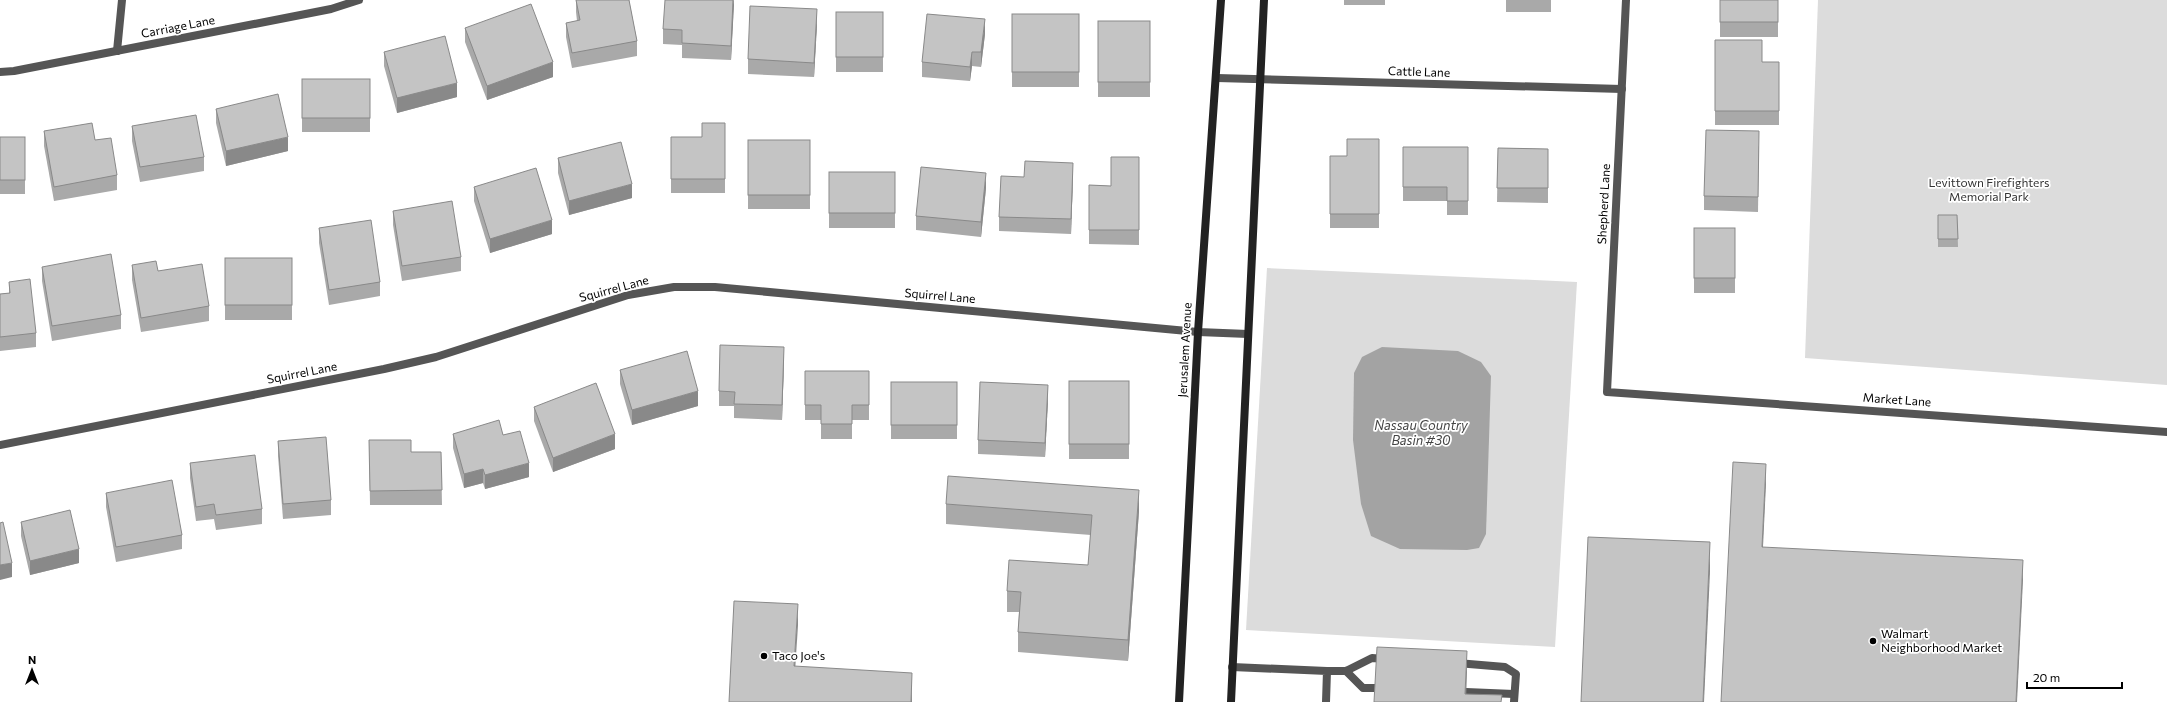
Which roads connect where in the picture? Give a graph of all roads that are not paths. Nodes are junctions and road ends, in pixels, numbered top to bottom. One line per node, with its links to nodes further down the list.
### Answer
1 (122, 0): 6 (street)
2 (359, 0): 6 (street, Carriage Lane)
3 (1221, 0): 8 (main road, Jerusalem Avenue)
4 (1264, 0): 9 (main road)
5 (1626, 0): 10 (street, Shepherd Lane)
6 (117, 51): 7 (street, Carriage Lane)
7 (0, 72)
8 (1217, 78): 9 (street, Cattle Lane); 11 (main road, Jerusalem Avenue)
9 (1260, 79): 10 (street, Cattle Lane); 12 (main road)
10 (1622, 89): 13 (street, Shepherd Lane)
11 (1198, 332): 12 (street, Squirrel Lane); 15 (street, Squirrel Lane); 24 (main road, Jerusalem Avenue)
12 (1248, 334): 18 (main road)
13 (1625, 393): 14 (street, Market Lane)
14 (2167, 432)
15 (0, 445)
16 (1395, 660): 20 (street)
17 (1450, 663): 23 (street)
18 (1232, 666): 19 (street); 25 (main road)
19 (1327, 671): 20 (street); 26 (street)
20 (1346, 671): 21 (street)
21 (1375, 688)
22 (1466, 692): 23 (street)
23 (1514, 698)
24 (1179, 702)
25 (1231, 702)
26 (1326, 702)

